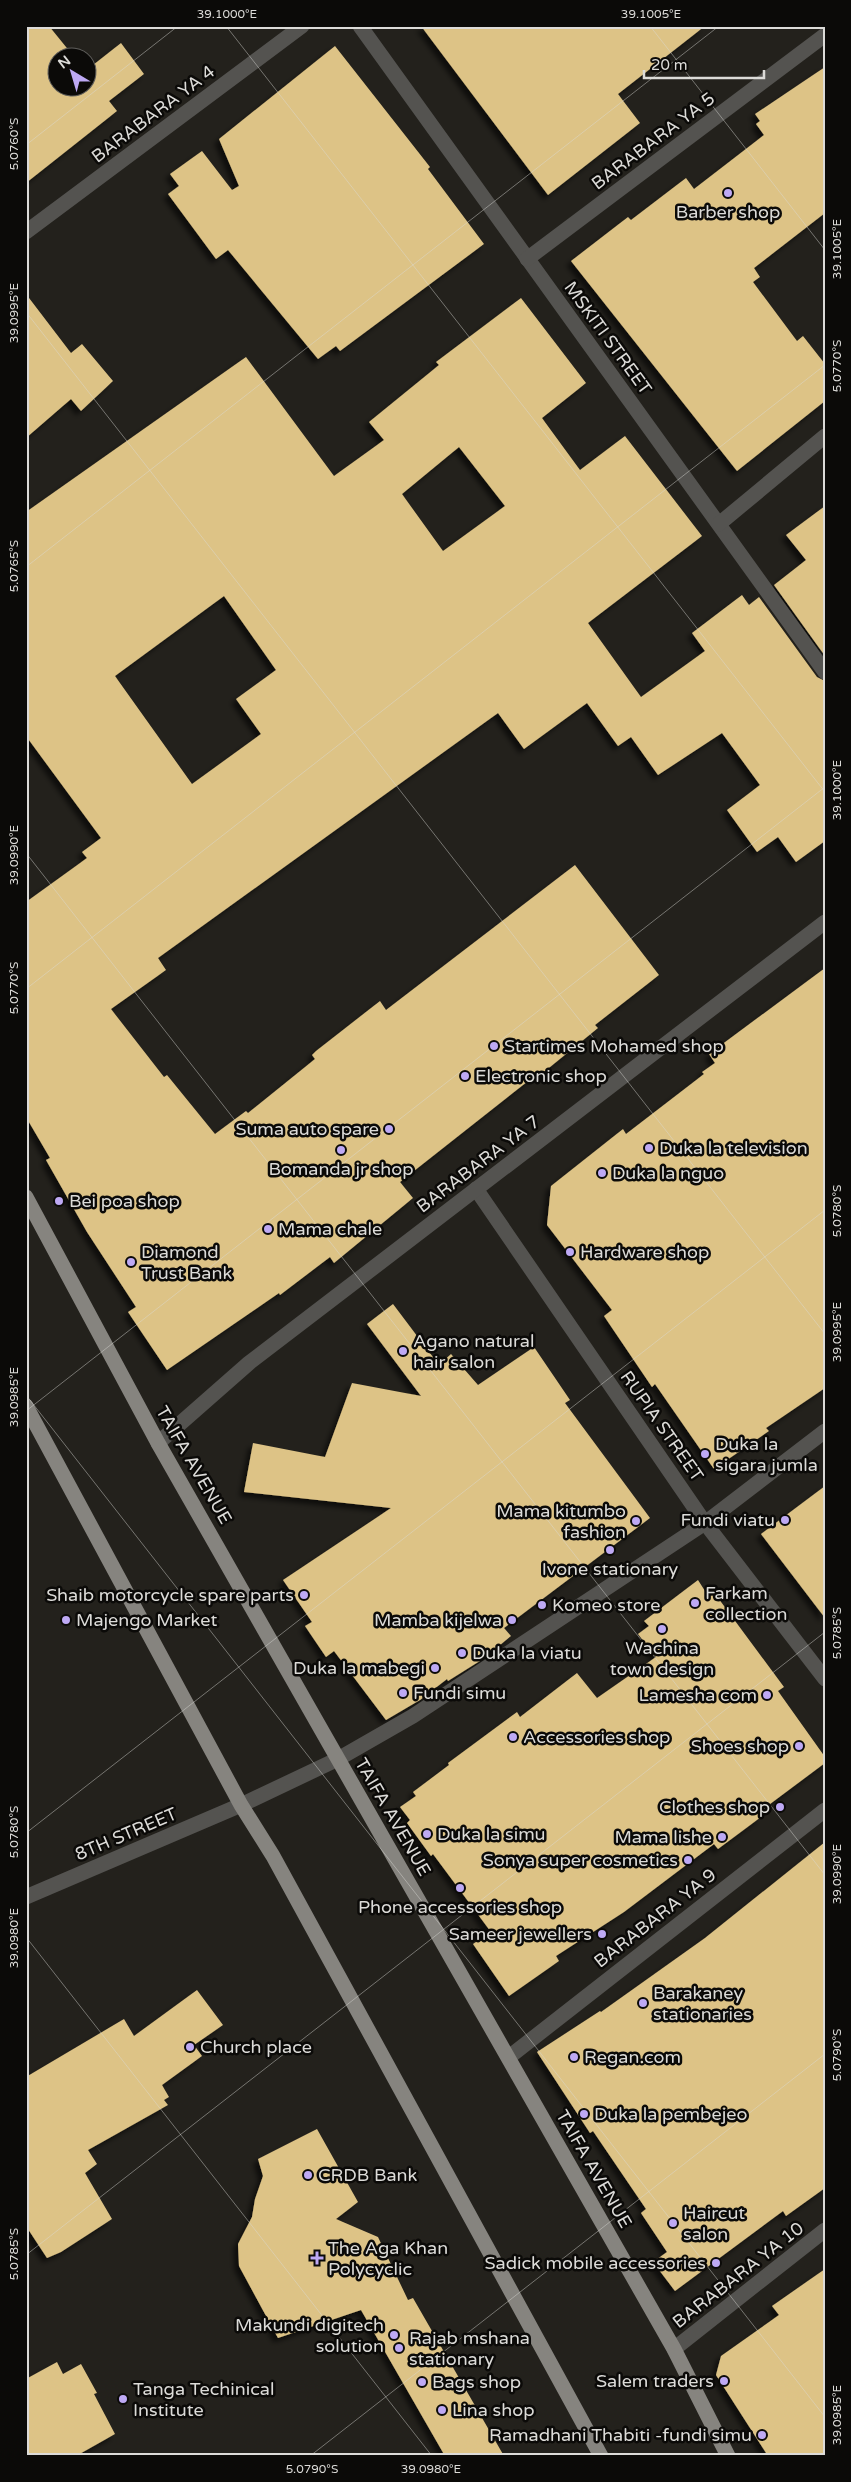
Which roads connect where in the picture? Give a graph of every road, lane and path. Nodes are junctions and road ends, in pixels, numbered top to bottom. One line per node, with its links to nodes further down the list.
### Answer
1 (302, 26): 4 (street, BARABARA YA 4)
2 (360, 26): 5 (street, MSKITI STREET)
3 (825, 35): 5 (street, BARABARA YA 5)
4 (26, 232)
5 (527, 258): 7 (street, MSKITI STREET)
6 (825, 436): 7 (street)
7 (719, 524): 8 (street, MSKITI STREET)
8 (825, 672)
9 (825, 922): 10 (street, BARABARA YA 7)
10 (476, 1189): 14 (street, BARABARA YA 7); 15 (street, RUPIA STREET)
11 (26, 1197): 14 (main road, TAIFA AVENUE)
12 (26, 1406): 18 (main road)
13 (825, 1431): 15 (street, 8TH STREET)
14 (158, 1442): 17 (main road, TAIFA AVENUE)
15 (705, 1523): 16 (street, RUPIA STREET); 17 (street, 8TH STREET)
16 (825, 1679)
17 (338, 1758): 18 (street, 8TH STREET); 21 (main road, TAIFA AVENUE)
18 (241, 1805): 20 (street, 8TH STREET); 24 (main road)
19 (825, 1810): 21 (street, BARABARA YA 9)
20 (26, 1897)
21 (508, 2057): 23 (main road, TAIFA AVENUE)
22 (825, 2230): 23 (street, BARABARA YA 10)
23 (674, 2349): 25 (main road, TAIFA AVENUE)
24 (601, 2456)
25 (728, 2456)

